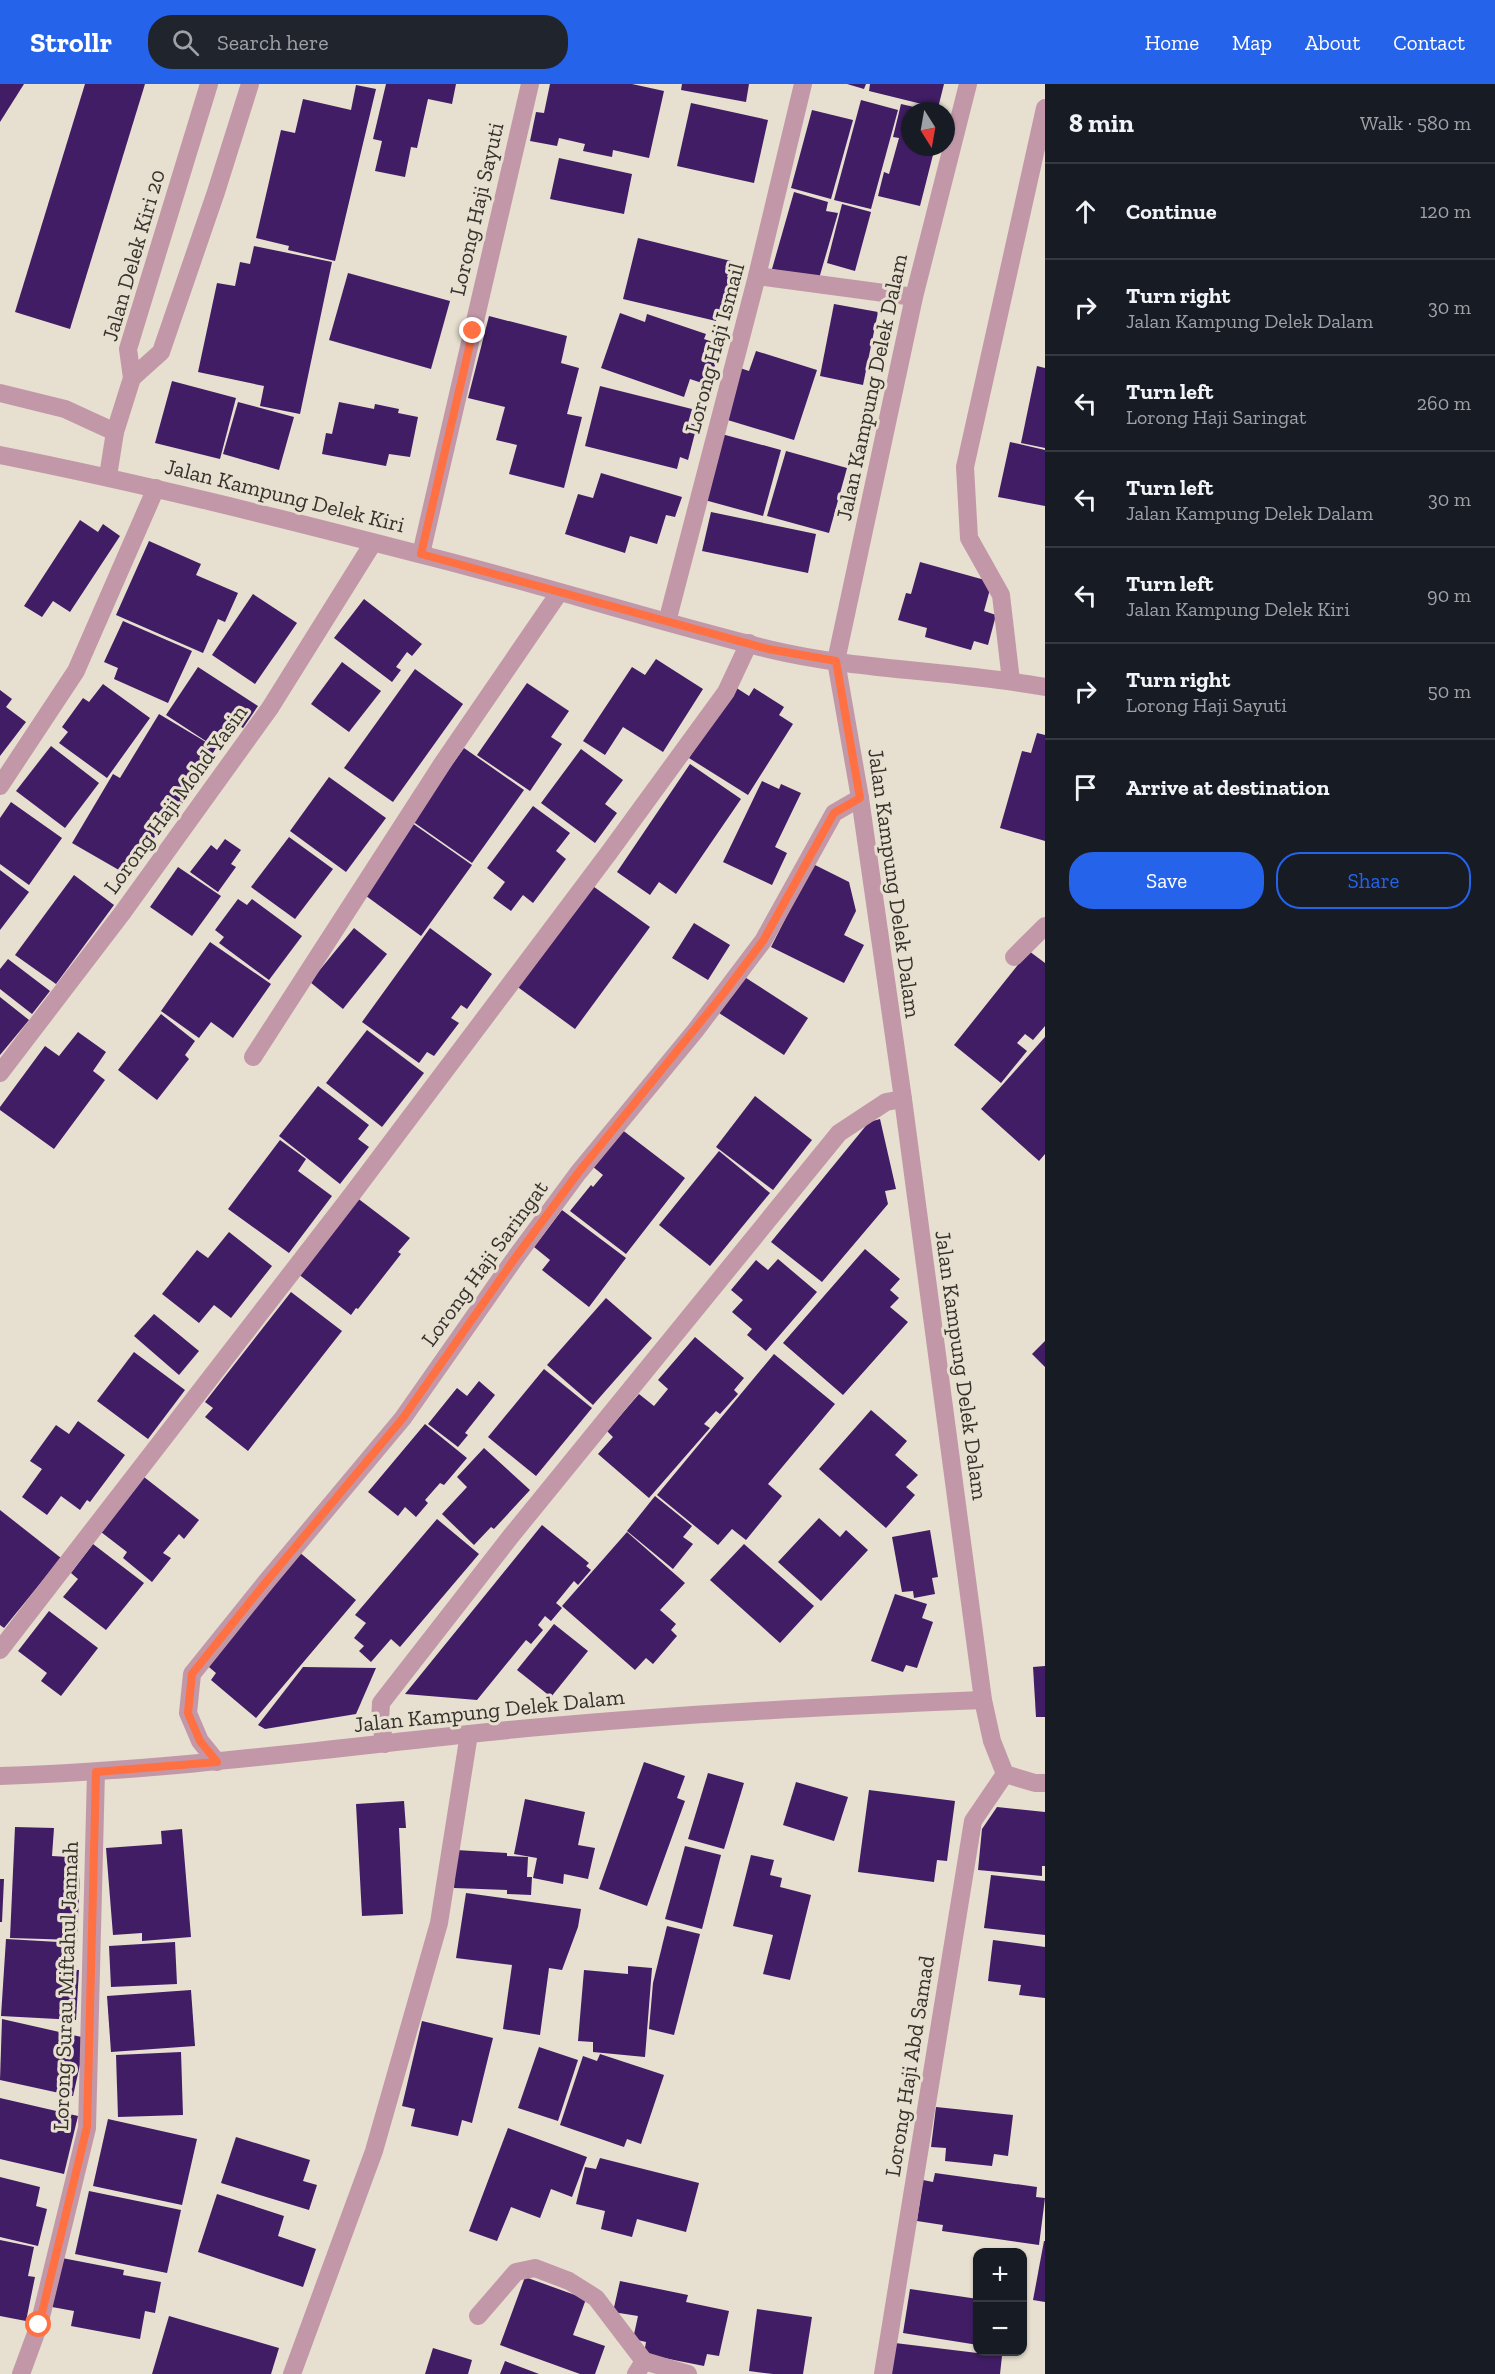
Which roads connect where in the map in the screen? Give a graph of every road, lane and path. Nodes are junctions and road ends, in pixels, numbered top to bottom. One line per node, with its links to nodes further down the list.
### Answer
1 (209, 84): 9 (street, Jalan Delek Kiri 20)
2 (250, 84): 9 (street)
3 (530, 84): 16 (street, Lorong Haji Sayuti)
4 (803, 84): 7 (street, Lorong Haji Ismail)
5 (968, 84): 8 (street, Jalan Kampung Delek Dalam)
6 (1045, 108): 21 (street)
7 (757, 276): 8 (street); 18 (street, Lorong Haji Ismail)
8 (914, 297): 20 (street, Jalan Kampung Delek Dalam)
9 (132, 378): 11 (street, Jalan Delek Kiri 20)
10 (0, 393): 11 (street)
11 (115, 432): 13 (street, Jalan Delek Kiri 20)
12 (0, 454): 13 (street, Jalan Kampung Delek Kiri)
13 (108, 476): 14 (street, Jalan Kampung Delek Kiri)
14 (156, 488): 15 (street, Jalan Kampung Delek Kiri); 23 (street)
15 (373, 543): 16 (street, Jalan Kampung Delek Kiri); 28 (street, Lorong Haji Mohd Yasin)
16 (421, 554): 17 (street, Jalan Kampung Delek Kiri)
17 (559, 593): 18 (street, Jalan Kampung Delek Kiri); 27 (street)
18 (667, 622): 19 (street, Jalan Kampung Delek Kiri)
19 (749, 643): 20 (street, Jalan Kampung Delek Kiri); 30 (street)
20 (836, 661): 21 (street, Jalan Kampung Delek Kiri); 24 (street, Jalan Kampung Delek Dalam)
21 (1011, 681): 22 (street, Jalan Kampung Delek Kiri)
22 (1045, 687)
23 (0, 786)
24 (860, 798): 29 (street, Jalan Kampung Delek Dalam); 34 (street, Lorong Haji Saringat)
25 (1045, 926): 26 (street)
26 (1014, 957)
27 (253, 1057)
28 (0, 1072)
29 (903, 1099): 31 (street, Jalan Kampung Delek Dalam); 33 (street)
30 (0, 1650)
31 (983, 1700): 32 (street, Jalan Kampung Delek Dalam); 36 (street, Jalan Kampung Delek Dalam)
32 (469, 1734): 33 (street, Jalan Kampung Delek Dalam); 42 (street)
33 (385, 1744): 34 (street, Jalan Kampung Delek Dalam)
34 (217, 1762): 35 (street, Jalan Kampung Delek Dalam)
35 (96, 1772): 37 (street, Jalan Kampung Delek Dalam); 41 (street, Lorong Surau Miftahul Jannah)
36 (1005, 1774): 38 (street); 44 (street, Lorong Haji Abd Samad)
37 (0, 1776)
38 (1045, 1783)
39 (478, 2316): 40 (street)
40 (640, 2367): 43 (street)
41 (21, 2374)
42 (292, 2374)
43 (688, 2374)
44 (883, 2374)

